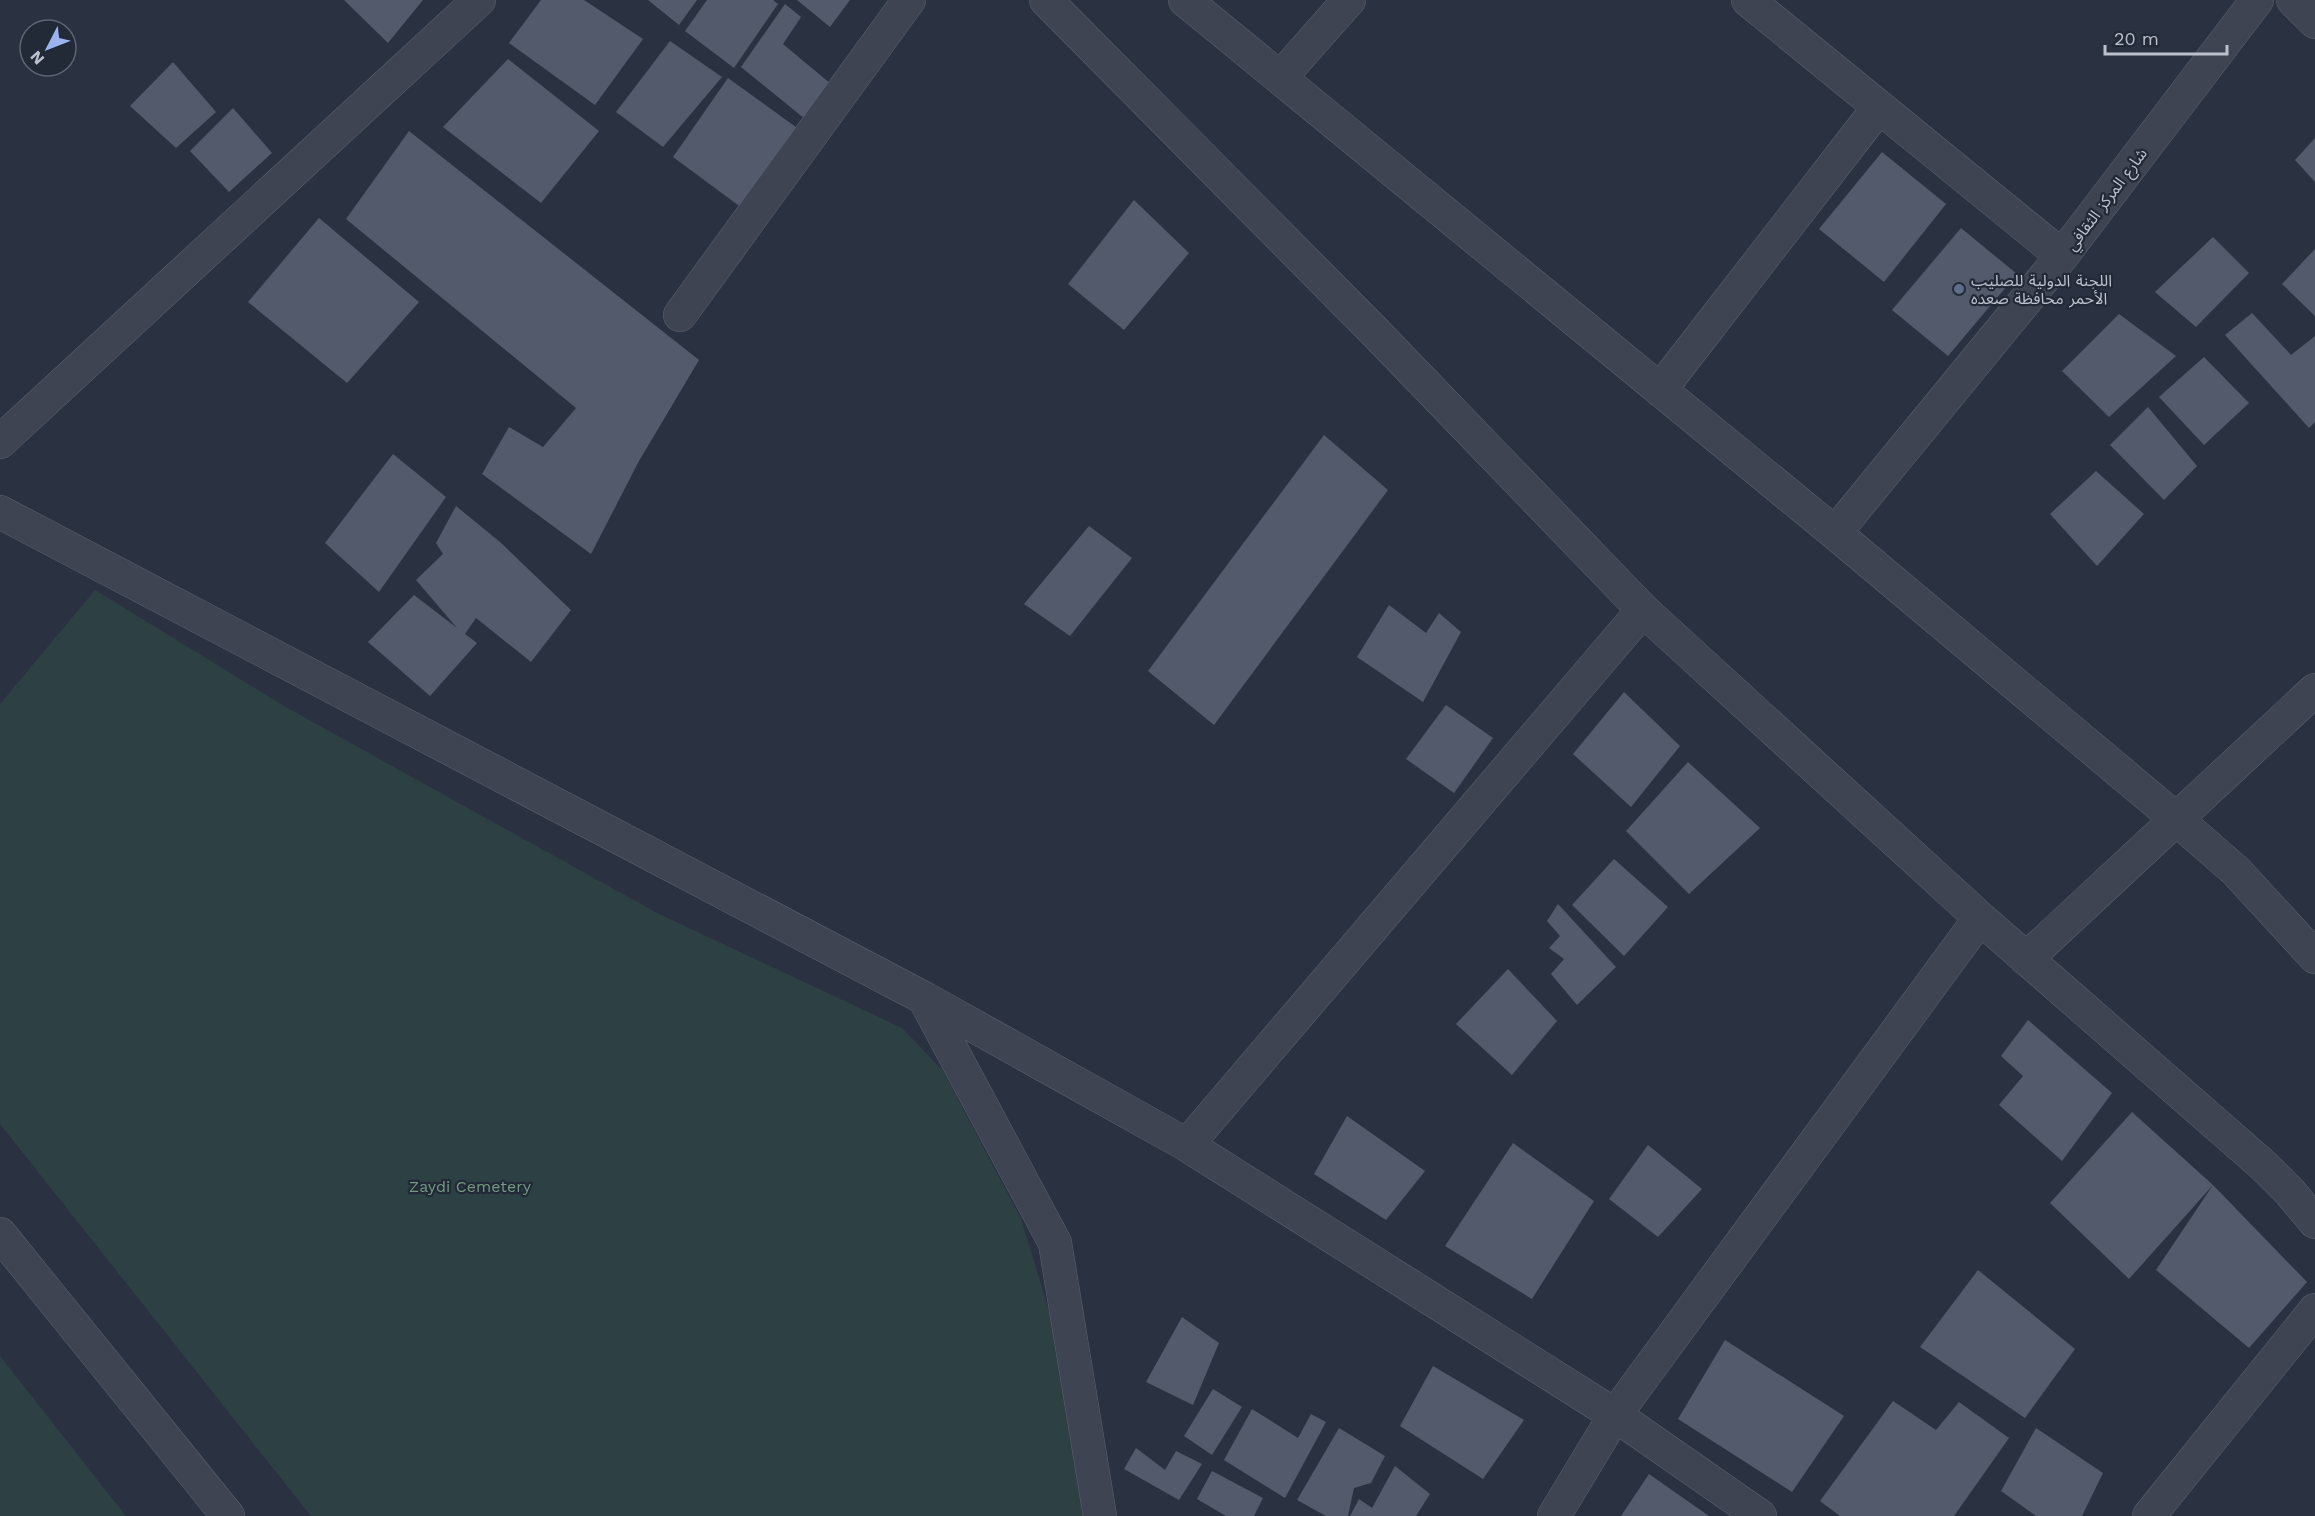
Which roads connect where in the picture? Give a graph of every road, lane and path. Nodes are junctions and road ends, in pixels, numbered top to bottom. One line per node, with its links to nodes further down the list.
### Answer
1 (909, 0): 13 (street)
2 (1046, 0): 18 (street)
3 (1185, 0): 10 (street)
4 (1349, 0): 10 (street)
5 (1748, 0): 11 (street)
6 (2257, 0): 12 (street, شارع المركز الثقافي)
7 (2293, 0): 9 (street)
8 (459, 7): 15 (street)
9 (2315, 22)
10 (1280, 78): 14 (street)
11 (1880, 107): 12 (street); 14 (street)
12 (2062, 256): 17 (street, شارع المركز الثقافي)
13 (680, 315)
14 (1660, 390): 17 (street)
15 (0, 442)
16 (0, 512): 24 (street)
17 (1835, 533): 20 (street)
18 (1643, 610): 21 (street); 25 (street)
19 (2315, 690): 20 (street)
20 (2175, 818): 22 (street); 23 (street)
21 (1980, 918): 23 (street); 29 (street)
22 (2315, 957)
23 (2026, 959): 26 (street)
24 (924, 998): 25 (street); 31 (street)
25 (1187, 1145): 29 (street)
26 (2315, 1222)
27 (0, 1234): 30 (street)
28 (2315, 1310): 34 (street)
29 (1615, 1415): 32 (street); 33 (street)
30 (228, 1516)
31 (1100, 1516)
32 (1554, 1516)
33 (1760, 1516)
34 (2150, 1516)

